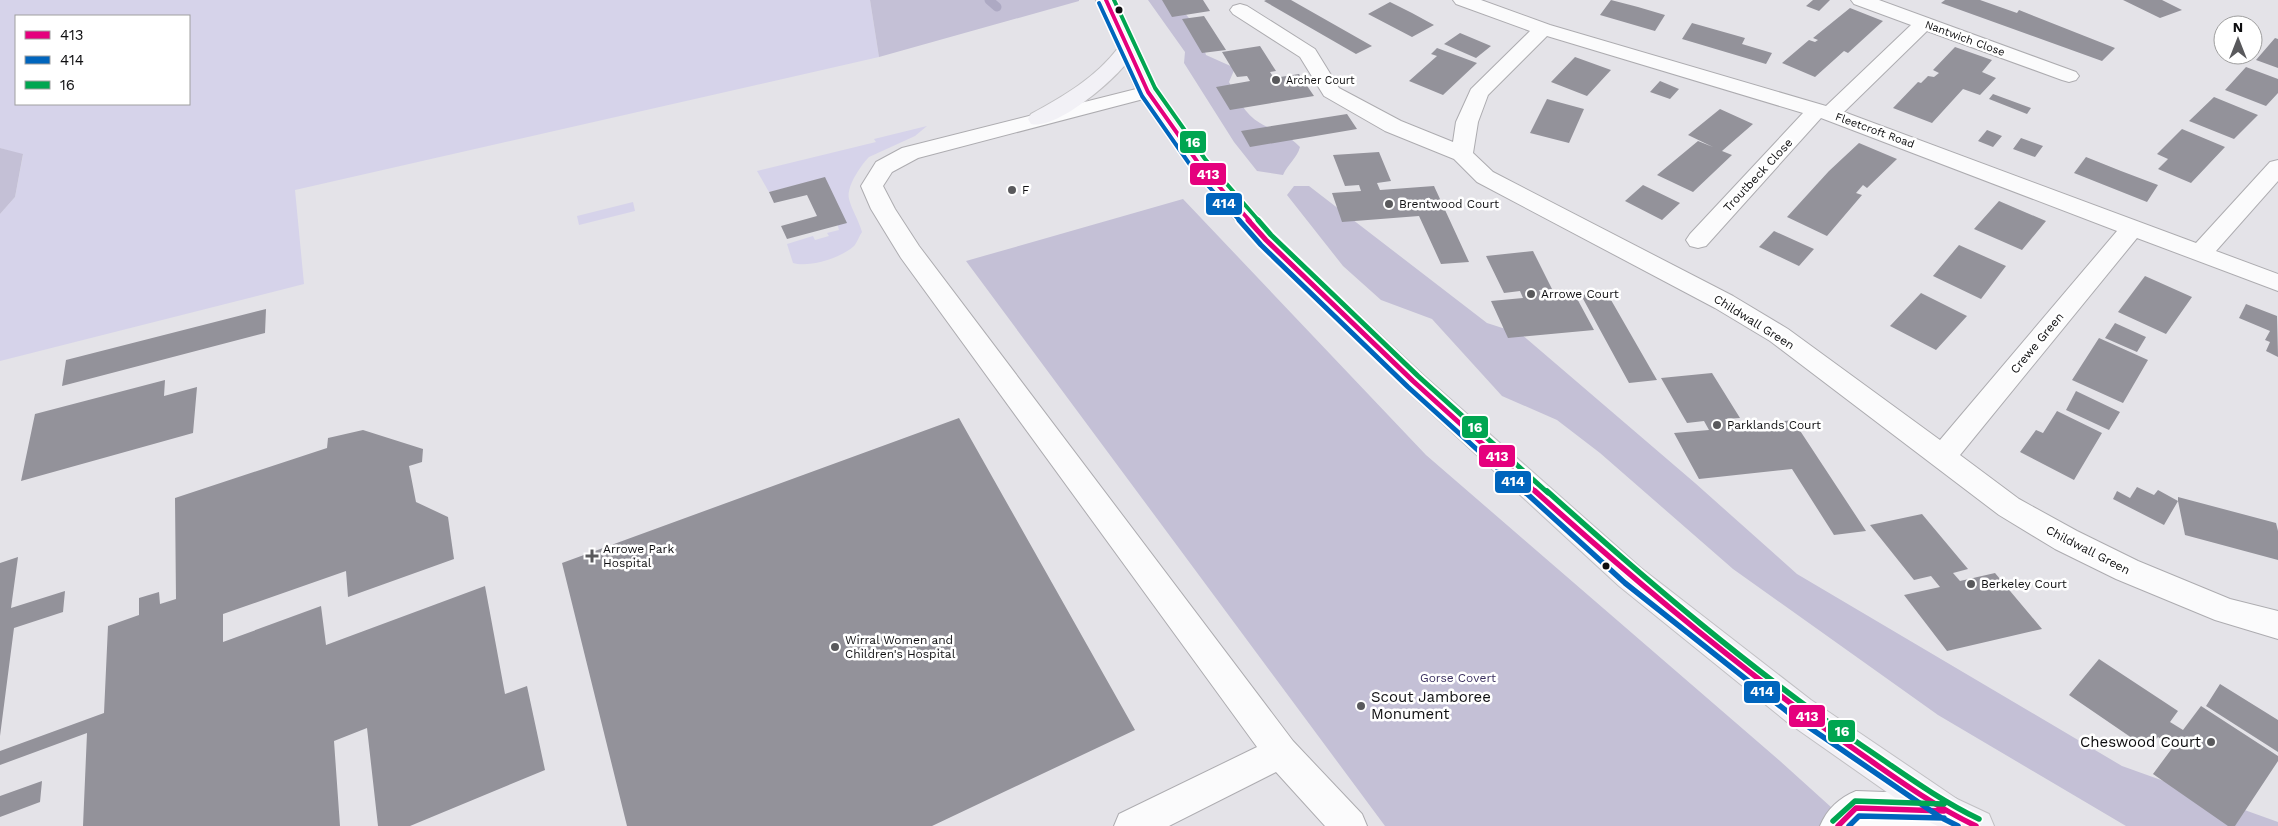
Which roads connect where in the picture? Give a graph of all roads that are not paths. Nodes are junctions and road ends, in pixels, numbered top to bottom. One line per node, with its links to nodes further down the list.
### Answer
1 (1106, 0): 7 (main road)
2 (1464, 0): 6 (street, Fleetcroft Road)
3 (1861, 0): 5 (street, Nantwich Close)
4 (1240, 10): 12 (street, Childwall Green)
5 (1924, 23): 8 (street, Nantwich Close); 10 (street, Troutbeck Close)
6 (1543, 29): 10 (street, Fleetcroft Road); 12 (street)
7 (1128, 48): 9 (main road); 11 (main road)
8 (2069, 76)
9 (1148, 92): 11 (street); 21 (main road)
10 (1824, 112): 14 (street, Fleetcroft Road); 15 (street, Troutbeck Close)
11 (1039, 119): 20 (street)
12 (1462, 154): 18 (street, Childwall Green)
13 (2278, 167): 16 (street)
14 (2133, 227): 16 (street, Fleetcroft Road); 18 (street, Crewe Green)
15 (1698, 240)
16 (2202, 252): 17 (street, Fleetcroft Road)
17 (2278, 283)
18 (1942, 458): 19 (street, Childwall Green)
19 (2278, 626)
20 (1281, 752): 22 (street); 23 (street)
21 (1948, 818): 24 (street); 25 (main road)
22 (1132, 826)
23 (1349, 826)
24 (1838, 826)
25 (1976, 826)

